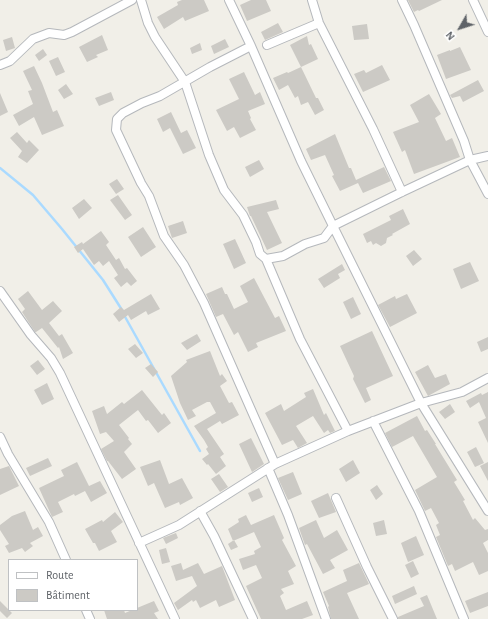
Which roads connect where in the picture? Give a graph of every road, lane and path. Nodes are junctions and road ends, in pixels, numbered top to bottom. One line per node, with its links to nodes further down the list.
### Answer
1 (132, 0): 11 (street)
2 (141, 0): 12 (street)
3 (229, 0): 10 (street)
4 (312, 0): 7 (street)
5 (402, 0): 14 (street)
6 (473, 0): 8 (street)
7 (319, 23): 9 (street); 15 (street)
8 (488, 32)
9 (267, 45)
10 (251, 46): 12 (street); 17 (street)
11 (0, 65)
12 (185, 82): 18 (street); 25 (street)
13 (488, 156): 14 (street)
14 (470, 160): 15 (street); 16 (street)
15 (402, 192): 17 (street)
16 (488, 194)
17 (334, 226): 18 (street); 21 (street)
18 (266, 259): 23 (street)
19 (0, 291): 29 (street)
20 (488, 378): 21 (street)
21 (421, 403): 22 (street); 28 (street)
22 (373, 422): 23 (street); 35 (street)
23 (348, 431): 25 (street)
24 (1, 442): 30 (street)
25 (272, 466): 27 (street); 33 (street)
26 (336, 498): 34 (street)
27 (200, 511): 29 (street); 32 (street)
28 (488, 511)
29 (139, 543): 31 (street)
30 (66, 559)
31 (174, 619)
32 (253, 619)
33 (326, 619)
34 (393, 619)
35 (464, 619)

